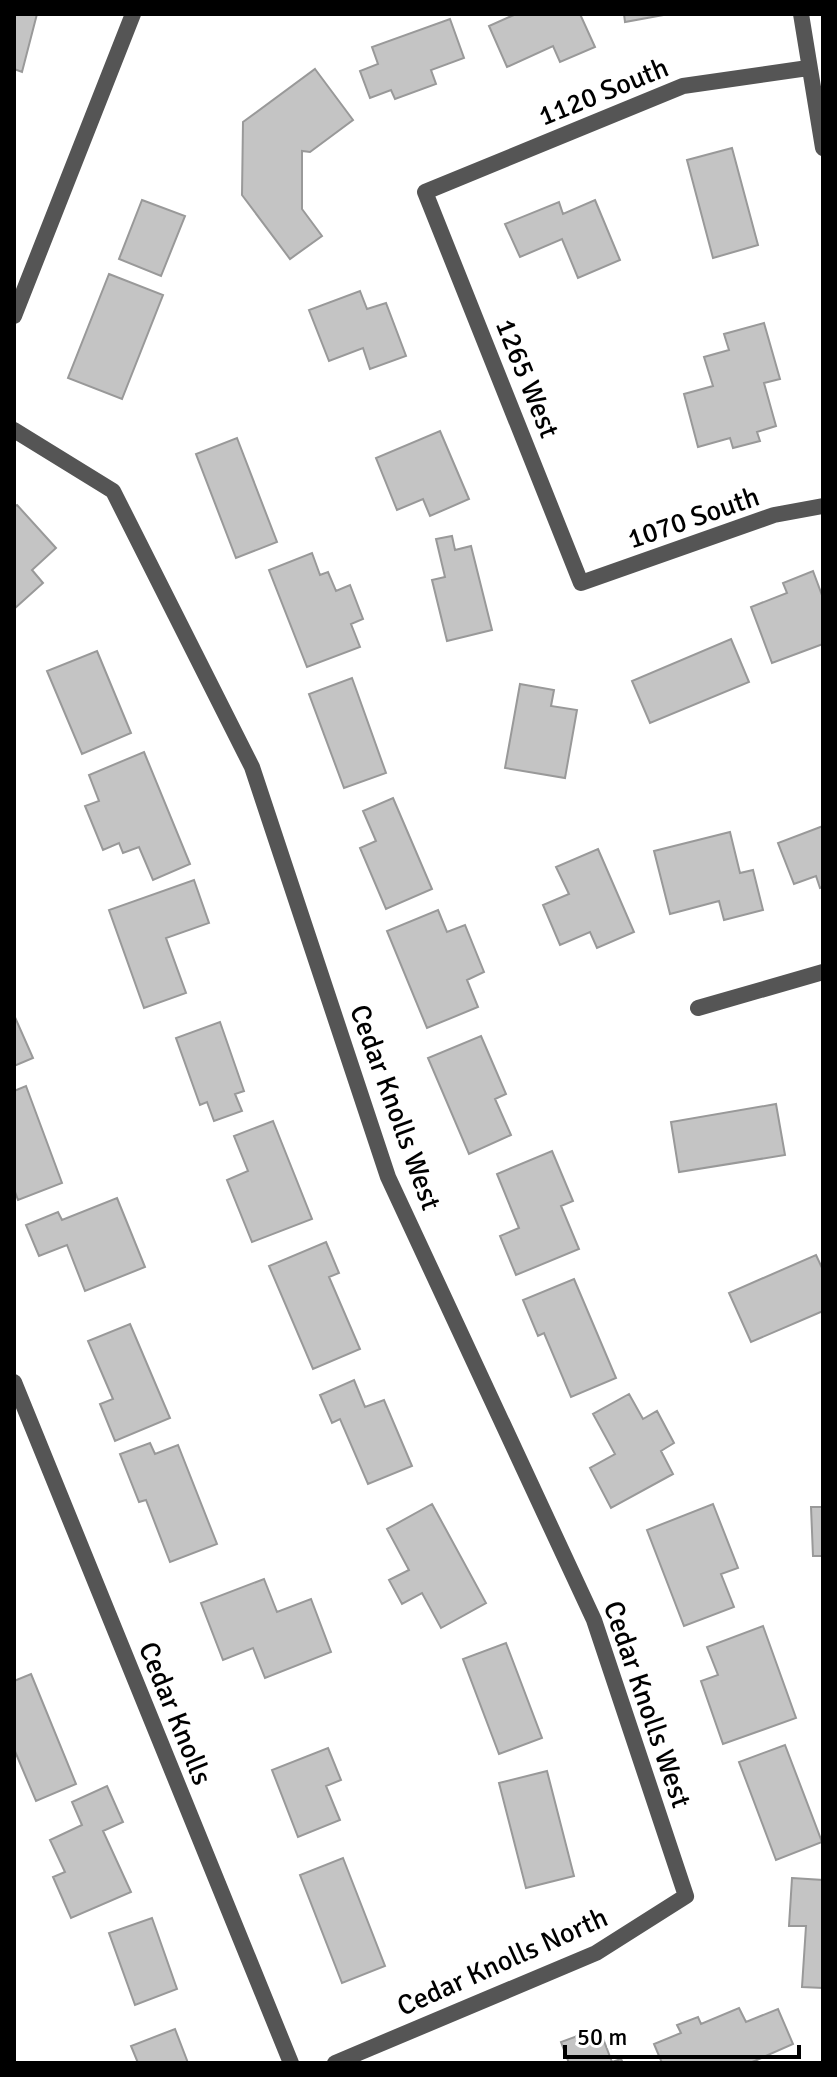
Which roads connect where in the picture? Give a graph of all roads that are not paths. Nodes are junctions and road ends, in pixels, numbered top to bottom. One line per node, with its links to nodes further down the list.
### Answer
1 (133, 14): 6 (street)
2 (801, 14): 3 (street)
3 (808, 68): 4 (street); 5 (street, 1120 South)
4 (823, 148)
5 (425, 192): 9 (street, 1265 West)
6 (14, 316)
7 (14, 430): 13 (street, Cedar Knolls West)
8 (823, 506): 9 (street, 1070 South)
9 (581, 583)
10 (823, 972): 11 (street)
11 (698, 1008)
12 (14, 1382): 14 (street, Cedar Knolls)
13 (686, 1896): 15 (street, Cedar Knolls North)
14 (291, 2063)
15 (335, 2063)

